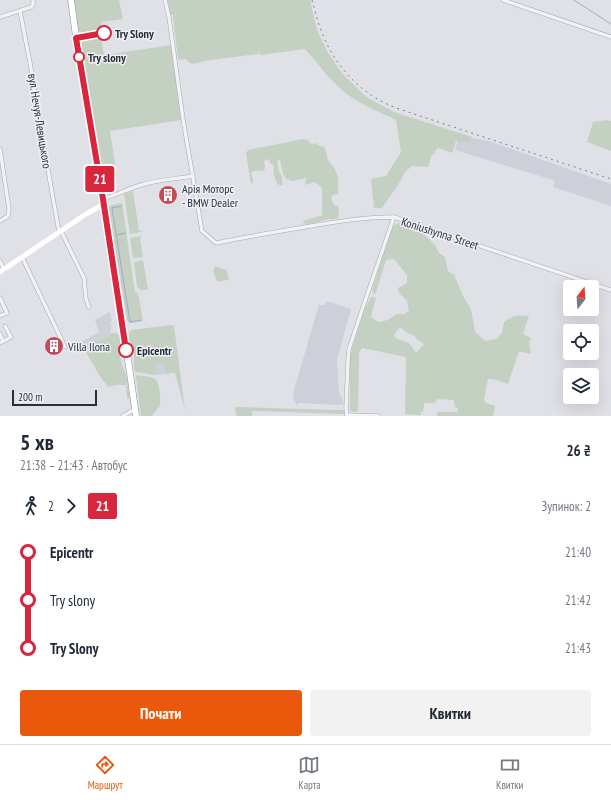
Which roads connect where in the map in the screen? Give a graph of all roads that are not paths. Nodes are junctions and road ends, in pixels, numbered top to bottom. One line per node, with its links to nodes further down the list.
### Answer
1 (71, 0): 10 (highway)
2 (165, 0): 9 (street)
3 (503, 0): 7 (street)
4 (33, 1): 5 (street)
5 (20, 11): 6 (street); 13 (street, вул. Нечуя-Левицького)
6 (0, 17)
7 (611, 37)
8 (0, 149): 12 (street)
9 (193, 176): 10 (street); 11 (street, Koniushynna Street)
10 (103, 201): 13 (main road); 25 (highway)
11 (394, 217): 17 (street, Koniushynna Street); 28 (street)
12 (0, 221)
13 (60, 231): 14 (main road); 19 (street, вул. Нечуя-Левицького)
14 (22, 257): 16 (main road); 24 (street)
15 (0, 261): 16 (street)
16 (2, 271)
17 (611, 290)
18 (0, 298): 20 (street)
19 (89, 307)
20 (0, 316)
21 (5, 326): 23 (street)
22 (0, 334): 23 (street)
23 (2, 342)
24 (65, 347)
25 (135, 409): 26 (street); 27 (highway)
26 (123, 416)
27 (136, 416)
28 (347, 416): 29 (street)
29 (379, 416)

